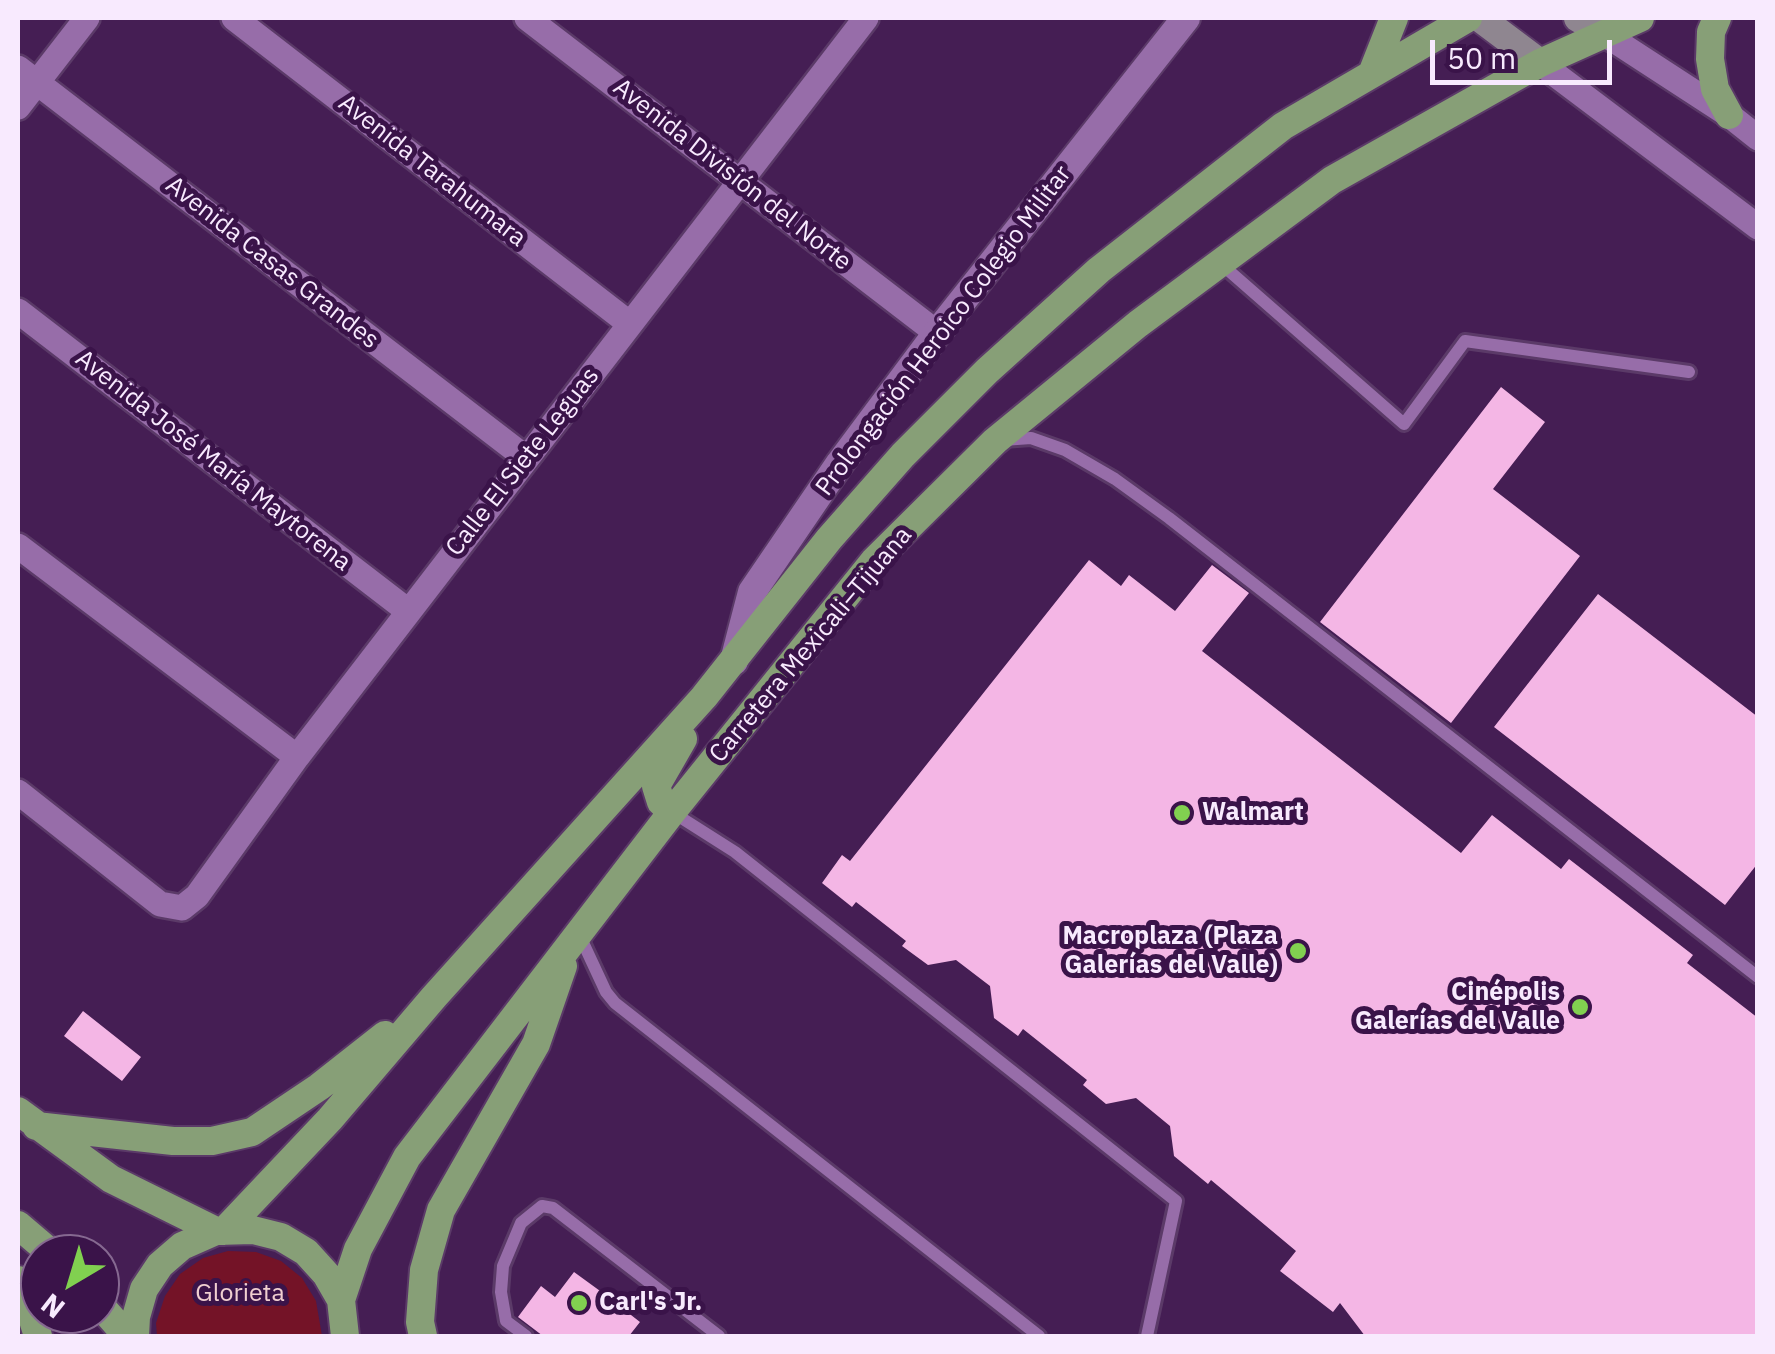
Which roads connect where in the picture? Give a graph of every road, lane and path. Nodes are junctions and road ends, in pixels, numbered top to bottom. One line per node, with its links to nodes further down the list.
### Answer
1 (87, 18): 15 (street)
2 (234, 18): 23 (street, Avenida Tarahumara)
3 (526, 18): 19 (street, Avenida División del Norte)
4 (866, 18): 19 (street, Calle El Siete Leguas)
5 (1186, 18): 24 (street, Prolongación Heroico Colegio Militar)
6 (1394, 18): 14 (main road)
7 (1468, 18): 14 (main road, Carretera Mexicali–Tijuana)
8 (1480, 18): 13 (main road)
9 (1578, 18): 12 (main road)
10 (1640, 18): 12 (main road, Carretera Mexicali–Tijuana)
11 (1717, 18): 17 (main road)
12 (1603, 32): 13 (main road, Carretera Mexicali–Tijuana); 17 (street)
13 (1540, 63): 20 (street); 21 (main road, Carretera Mexicali–Tijuana)
14 (1373, 71): 30 (main road, Carretera Mexicali–Tijuana)
15 (27, 75): 16 (street); 27 (street, Avenida Casas Grandes)
16 (18, 107)
17 (1729, 116): 18 (street)
18 (1758, 138)
19 (740, 181): 23 (street, Calle El Siete Leguas); 24 (street, Avenida División del Norte)
20 (1758, 227)
21 (1220, 263): 25 (lane); 26 (main road, Carretera Mexicali–Tijuana)
22 (18, 311): 29 (street, Avenida José María Maytorena)
23 (630, 324): 27 (street, Calle El Siete Leguas)
24 (936, 333): 30 (street, Prolongación Heroico Colegio Militar)
25 (1689, 372)
26 (995, 441): 34 (main road, Carretera Mexicali–Tijuana); 36 (lane)
27 (526, 458): 29 (street, Calle El Siete Leguas)
28 (18, 546): 32 (street)
29 (408, 611): 32 (street, Calle El Siete Leguas)
30 (734, 661): 31 (main road, Carretera Mexicali–Tijuana)
31 (704, 698): 34 (main road); 37 (main road, Carretera Mexicali–Tijuana)
32 (296, 757): 33 (street, Calle El Siete Leguas)
33 (18, 792)
34 (672, 812): 35 (main road, Carretera Mexicali–Tijuana); 48 (lane)
35 (575, 939): 41 (main road, Carretera Mexicali–Tijuana); 44 (main road); 47 (lane)
36 (1758, 977)
37 (434, 997): 38 (main road); 39 (main road)
38 (27, 1119): 39 (main road)
39 (220, 1231): 41 (main road); 43 (main road)
40 (18, 1280): 42 (main road)
41 (348, 1322)
42 (38, 1336)
43 (135, 1336)
44 (423, 1336)
45 (526, 1336): 46 (lane)
46 (719, 1336)
47 (1039, 1336)
48 (1147, 1336)

